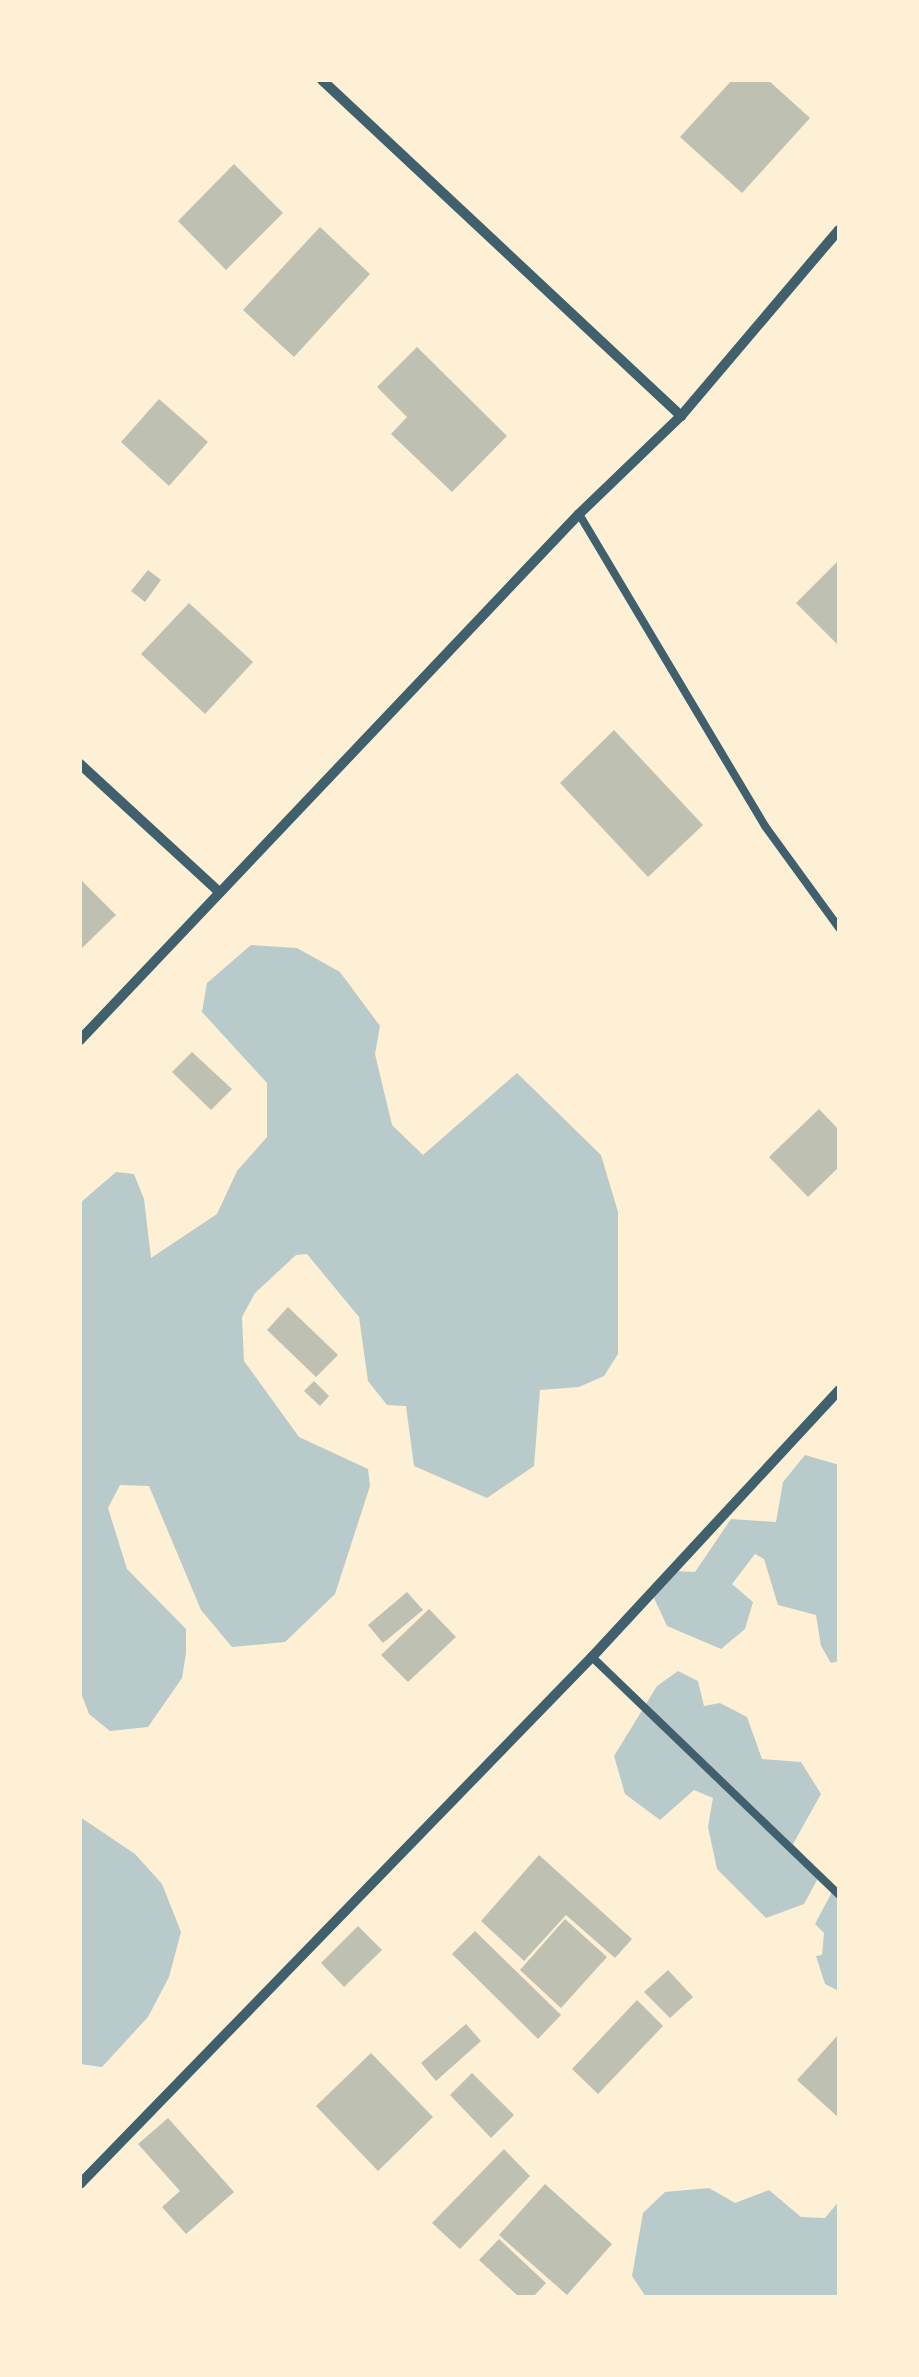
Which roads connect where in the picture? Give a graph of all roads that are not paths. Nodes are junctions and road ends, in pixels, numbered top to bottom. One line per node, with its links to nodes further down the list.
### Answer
1 (322, 80): 3 (street)
2 (839, 230): 3 (street)
3 (681, 416): 4 (street)
4 (580, 514): 6 (street); 7 (lane)
5 (80, 764): 6 (street)
6 (219, 892): 8 (street)
7 (839, 928)
8 (80, 1040)
9 (839, 1390): 10 (street)
10 (592, 1657): 11 (lane); 12 (street)
11 (839, 1896)
12 (80, 2184)

